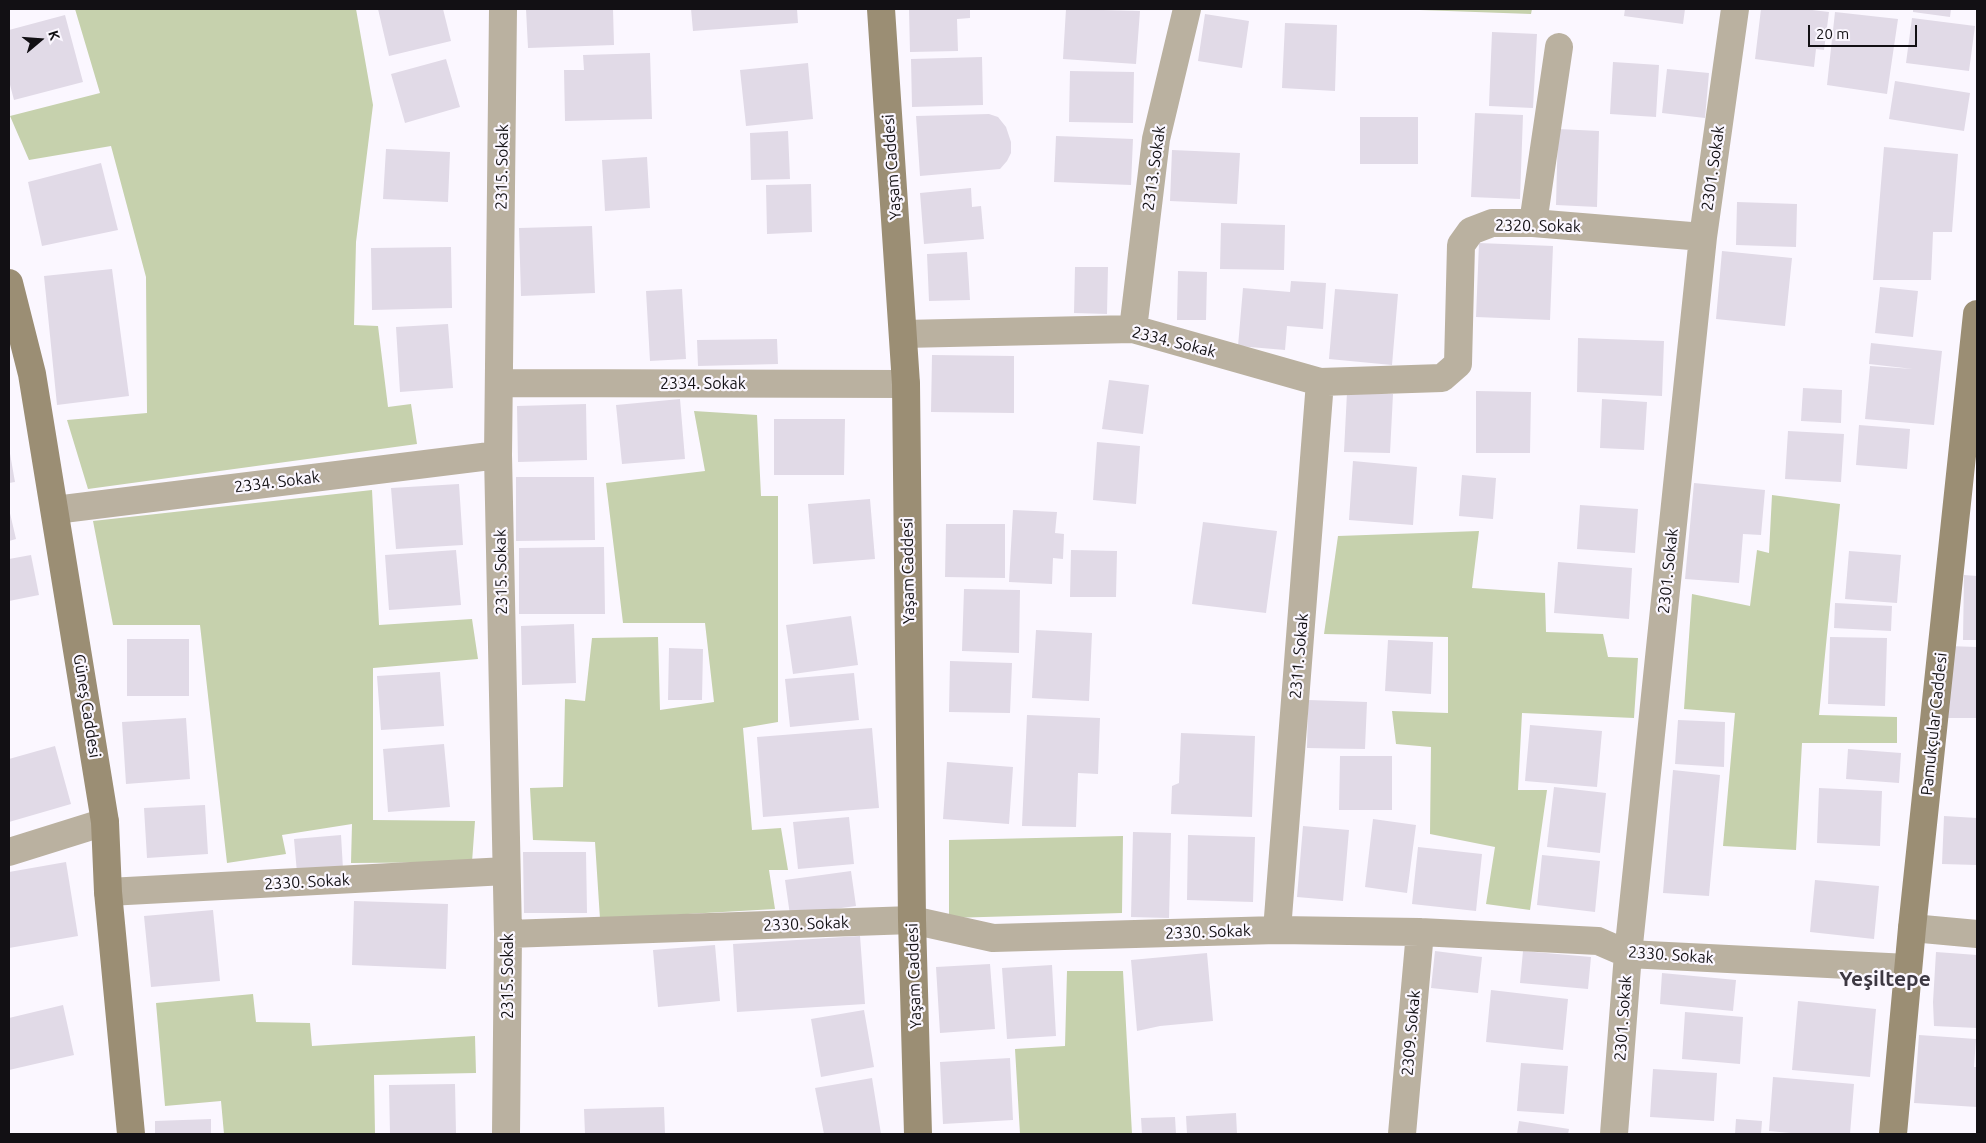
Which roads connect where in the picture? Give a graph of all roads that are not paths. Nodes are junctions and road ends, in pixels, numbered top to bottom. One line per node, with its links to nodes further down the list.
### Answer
1 (503, 9): 14 (street, 2315. Sokak)
2 (881, 9): 11 (street, Yaşam Caddesi)
3 (1186, 9): 10 (street, 2313. Sokak)
4 (1735, 9): 7 (street, 2301. Sokak)
5 (1559, 48): 6 (street)
6 (1533, 223): 7 (street, 2320. Sokak); 12 (street, 2320. Sokak)
7 (1703, 236): 28 (street, 2301. Sokak)
8 (9, 283): 17 (street, Güneş Caddesi)
9 (1977, 314): 23 (street, Pamukçular Caddesi)
10 (1133, 330): 11 (street, 2334. Sokak); 13 (street, 2334. Sokak)
11 (903, 334): 15 (street, Yaşam Caddesi)
12 (1442, 378): 13 (street, 2334. Sokak)
13 (1320, 382): 24 (street, 2311. Sokak)
14 (500, 384): 15 (street, 2334. Sokak); 16 (street, 2315. Sokak)
15 (906, 384): 22 (street, Yaşam Caddesi)
16 (498, 455): 17 (street, 2334. Sokak); 20 (street, 2315. Sokak)
17 (55, 510): 18 (street, Güneş Caddesi)
18 (105, 822): 19 (street); 21 (street, Güneş Caddesi)
19 (9, 852)
20 (506, 871): 21 (street, 2330. Sokak); 26 (street, 2315. Sokak)
21 (108, 892): 30 (street, Güneş Caddesi)
22 (912, 920): 24 (street, 2330. Sokak); 26 (street, 2330. Sokak); 32 (street, Yaşam Caddesi)
23 (1912, 928): 27 (street); 29 (street, Pamukçular Caddesi)
24 (1277, 930): 25 (street, 2330. Sokak)
25 (1420, 932): 28 (street, 2330. Sokak); 33 (street, 2309. Sokak)
26 (508, 934): 31 (street, 2315. Sokak)
27 (1977, 934)
28 (1628, 954): 29 (street, 2330. Sokak); 34 (street, 2301. Sokak)
29 (1908, 968): 35 (street, Pamukçular Caddesi)
30 (131, 1134)
31 (506, 1134)
32 (918, 1134)
33 (1402, 1134)
34 (1614, 1134)
35 (1893, 1134)

